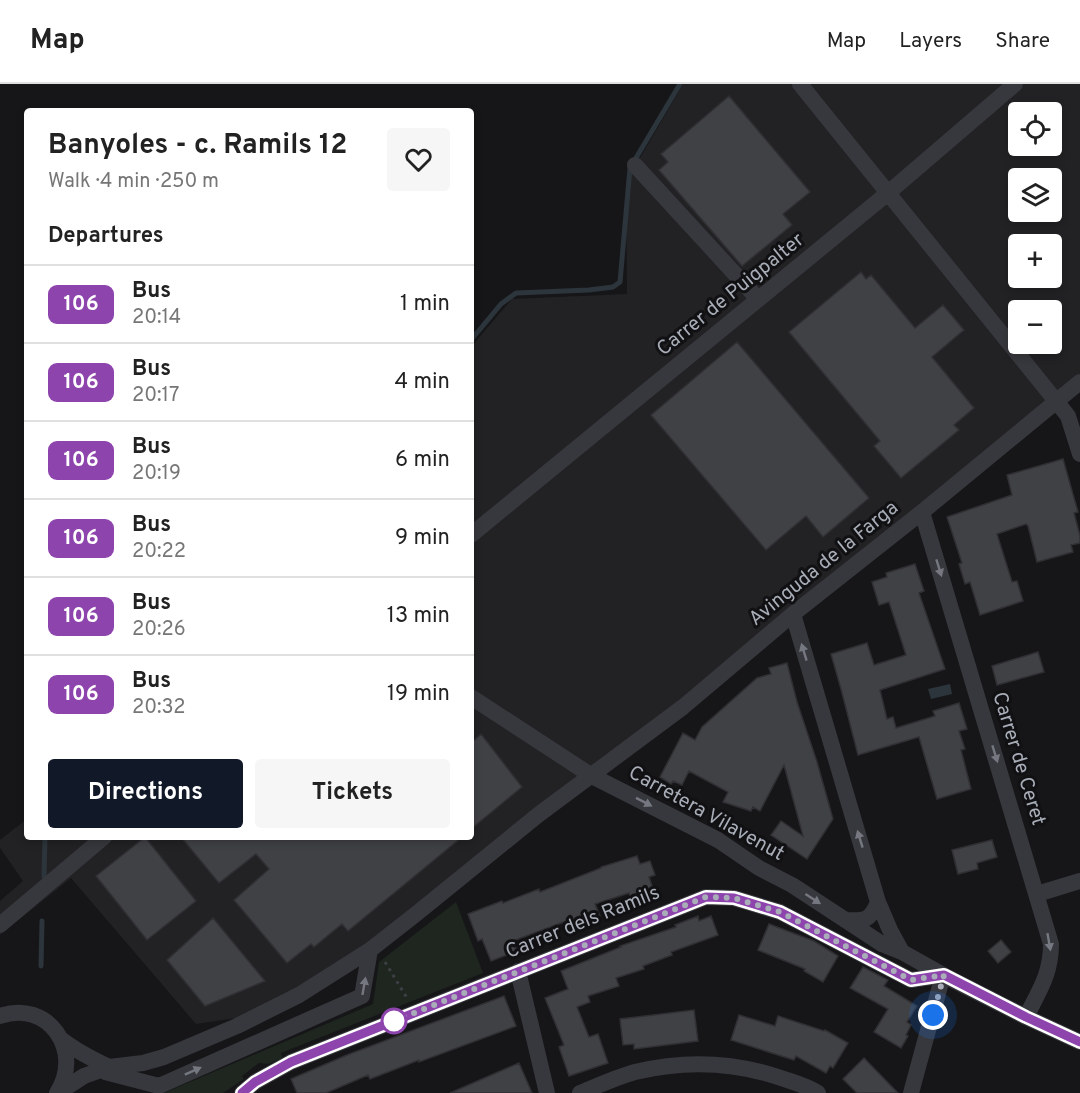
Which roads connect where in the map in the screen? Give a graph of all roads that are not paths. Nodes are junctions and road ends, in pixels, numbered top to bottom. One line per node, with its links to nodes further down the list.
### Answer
1 (800, 84): 4 (street)
2 (1015, 84): 4 (street, Carrer de Puigpalter)
3 (635, 165): 5 (street)
4 (888, 193): 5 (street, Carrer de Puigpalter); 7 (street)
5 (758, 299): 10 (street, Carrer de Puigpalter)
6 (1080, 382): 7 (street, Avinguda de la Farga)
7 (1056, 403): 8 (street); 9 (street, Avinguda de la Farga)
8 (1080, 454)
9 (922, 512): 11 (street, Avinguda de la Farga); 16 (street, Carrer de Ceret, one-way to 16)
10 (474, 533)
11 (793, 614): 13 (street, Avinguda de la Farga); 17 (street, one-way to 11)
12 (474, 699): 13 (street, Carretera Vilavenut)
13 (592, 776): 18 (street, Carretera Vilavenut, one-way to 18); 20 (street)
14 (100, 840): 19 (street)
15 (1080, 881): 16 (street)
16 (1037, 894): 25 (street, Carrer de Ceret, one-way to 25)
17 (878, 902): 18 (street); 21 (street)
18 (845, 920): 21 (street, Carretera Vilavenut)
19 (0, 925)
20 (372, 948): 28 (street); 28 (street, one-way to 20)
21 (902, 952): 23 (street, Carretera Vilavenut)
22 (518, 971): 23 (street, Carrer dels Ramils); 29 (street, Carrer dels Ramils); 31 (street)
23 (944, 975): 25 (street, Carretera Vilavenut); 34 (street)
24 (0, 1016): 26 (street)
25 (1026, 1017): 27 (street, Carretera Vilavenut)
26 (61, 1039): 28 (street); 30 (street)
27 (1080, 1042)
28 (103, 1069): 30 (street)
29 (251, 1089)
30 (58, 1093)
31 (547, 1093)
32 (579, 1093): 33 (street)
33 (818, 1093)
34 (911, 1093)

